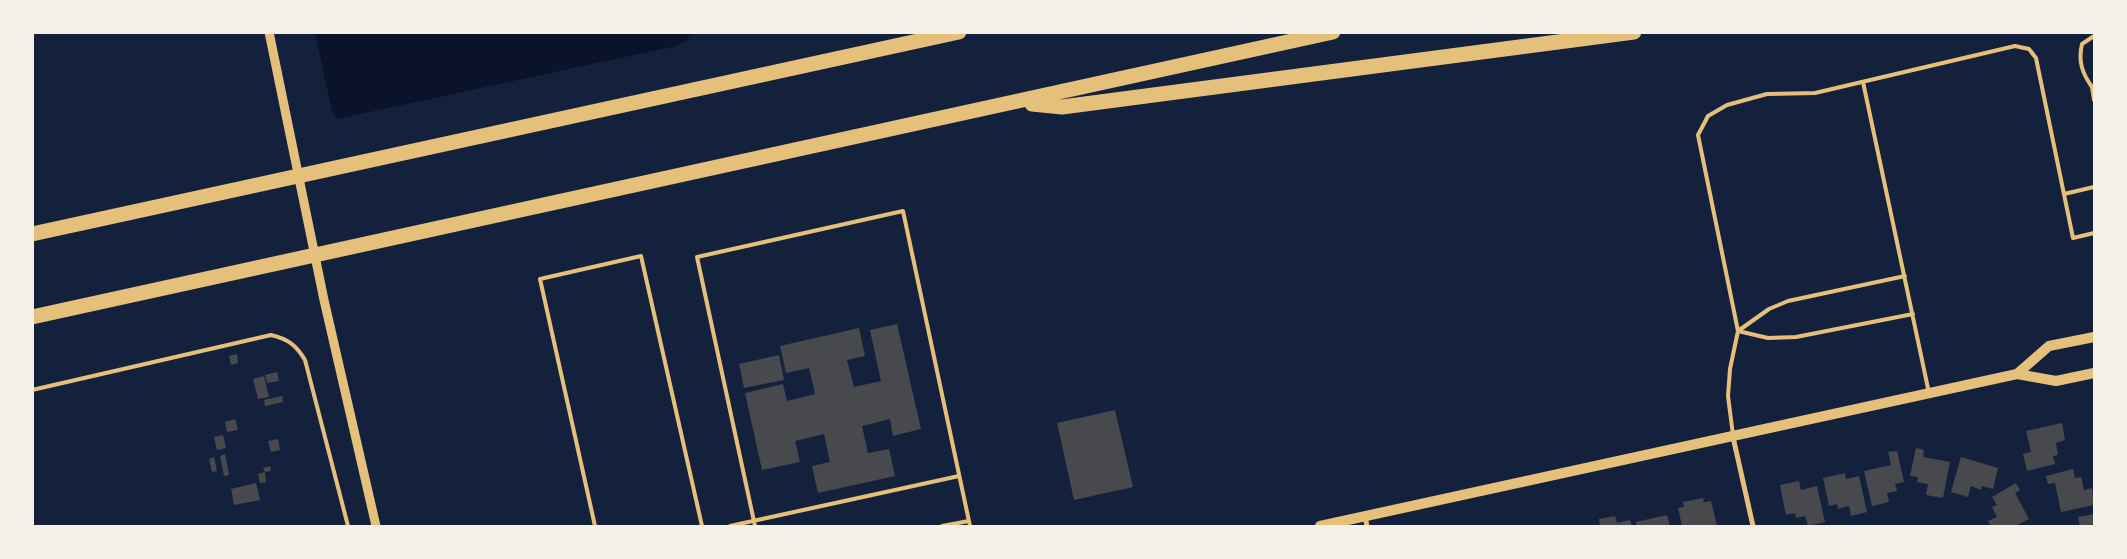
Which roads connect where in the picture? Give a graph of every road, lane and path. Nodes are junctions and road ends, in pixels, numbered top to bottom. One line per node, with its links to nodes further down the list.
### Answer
1 (269, 32): 29 (street)
2 (959, 32): 13 (highway)
3 (1333, 32): 9 (highway)
4 (1634, 32): 9 (highway)
5 (2094, 36): 7 (lane)
6 (1863, 82): 11 (lane); 14 (lane); 17 (lane)
7 (2093, 86): 8 (lane)
8 (2094, 100)
9 (1016, 103): 16 (highway)
10 (2094, 187): 11 (lane)
11 (2064, 194): 12 (lane)
12 (2094, 233)
13 (32, 234)
14 (1905, 276): 15 (lane); 17 (lane)
15 (1913, 314): 17 (lane); 22 (lane)
16 (32, 316)
17 (1738, 332): 23 (lane)
18 (2094, 336): 20 (main road)
19 (2094, 373): 20 (main road)
20 (2017, 374): 22 (main road)
21 (32, 390): 28 (lane)
22 (1930, 394): 23 (main road)
23 (1733, 437): 27 (main road); 37 (street)
24 (959, 476): 25 (lane); 25 (lane); 26 (lane)
25 (754, 521): 32 (lane); 33 (lane)
26 (969, 521): 34 (lane); 35 (lane)
27 (1366, 522): 36 (main road)
28 (348, 526)
29 (376, 526)
30 (595, 526): 31 (lane)
31 (702, 526)
32 (730, 526)
33 (756, 526)
34 (942, 526)
35 (970, 526)
36 (1320, 526)
37 (1753, 526)

